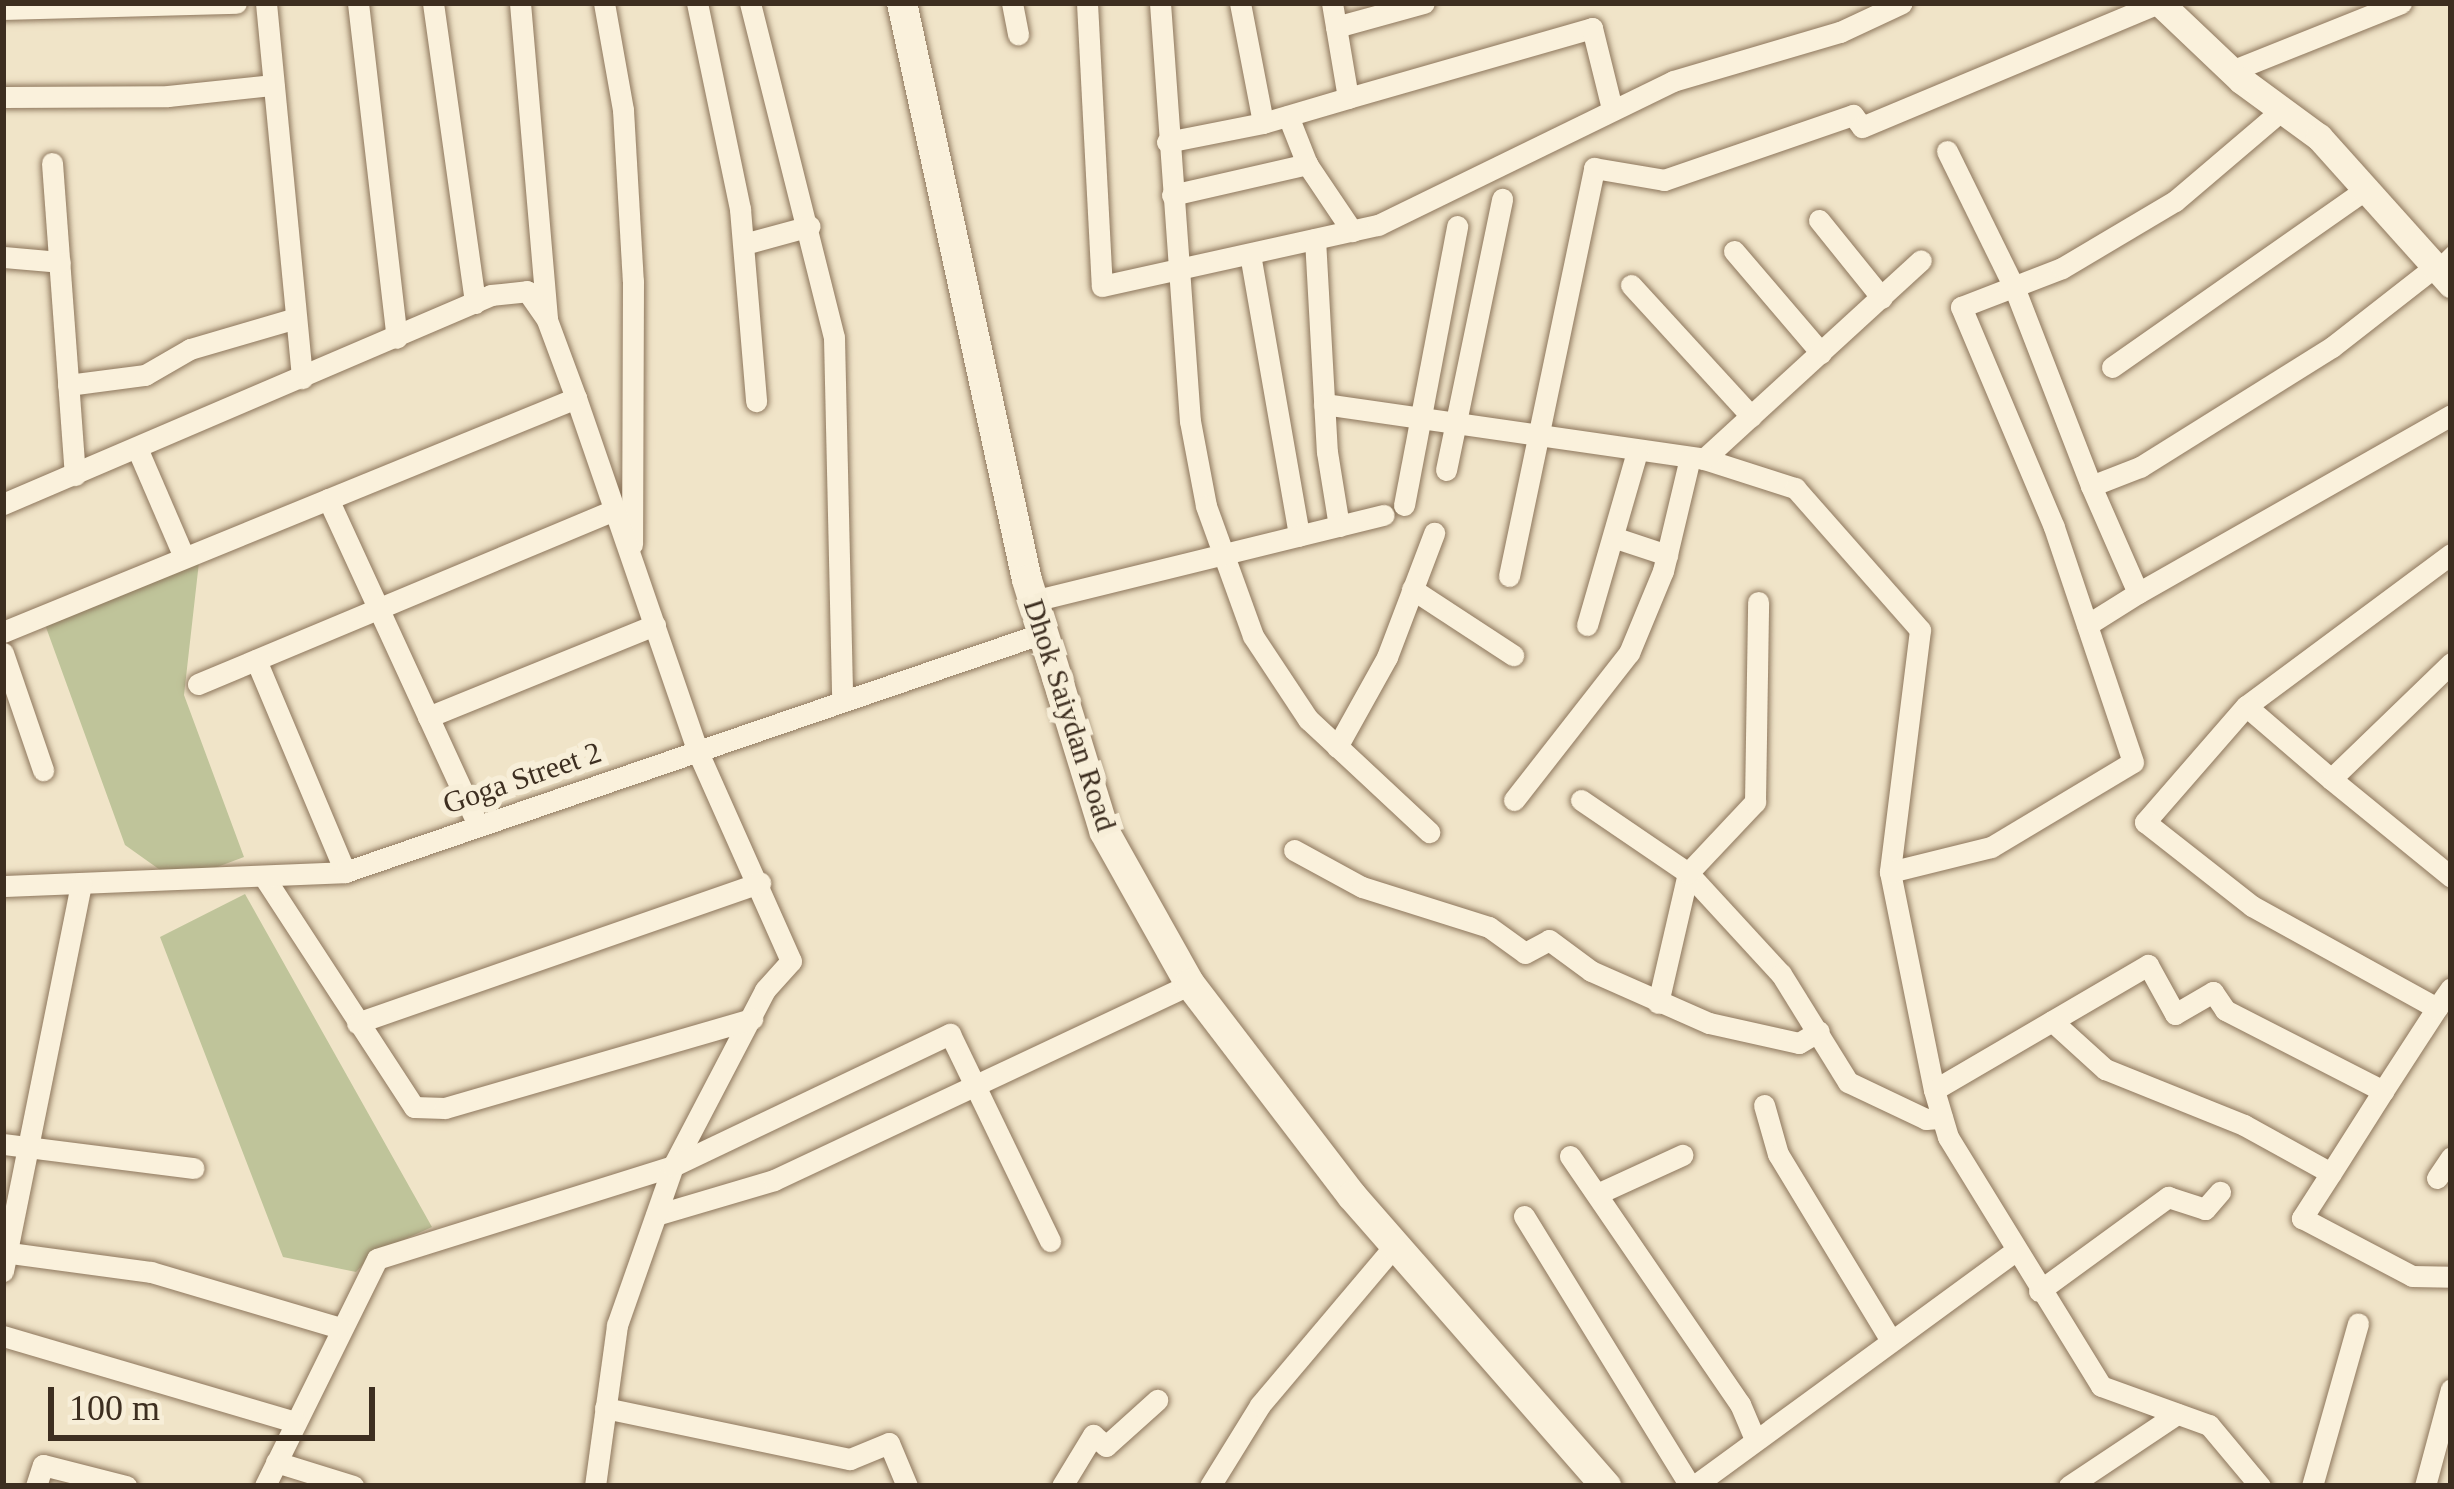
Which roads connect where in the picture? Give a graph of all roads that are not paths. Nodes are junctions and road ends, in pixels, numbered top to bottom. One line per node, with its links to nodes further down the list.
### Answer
1 (236, 3): 19 (street)
2 (266, 3): 23 (street)
3 (358, 3): 56 (street)
4 (433, 3): 53 (street)
5 (520, 3): 55 (street)
6 (604, 3): 86 (street)
7 (697, 3): 42 (street)
8 (750, 3): 38 (street)
9 (902, 3): 90 (main road, Dhok Saiydan Road)
10 (1012, 3): 21 (street)
11 (1087, 3): 48 (street)
12 (1160, 3): 30 (street)
13 (1240, 3): 29 (street)
14 (1332, 3): 20 (street)
15 (1424, 3): 20 (street)
16 (1902, 3): 26 (street)
17 (2159, 3): 22 (street); 68 (street)
18 (2401, 3): 22 (street)
19 (3, 9)
20 (1336, 27): 25 (street)
21 (1018, 34)
22 (2231, 71): 27 (street)
23 (273, 85): 24 (street); 54 (street)
24 (3, 97)
25 (1348, 98): 26 (street); 28 (street)
26 (1612, 110): 40 (street)
27 (2282, 110): 34 (street); 51 (street)
28 (1288, 116): 29 (street); 33 (street)
29 (1263, 123): 30 (street)
30 (1167, 142): 35 (street)
31 (1947, 151): 51 (street)
32 (52, 163): 47 (street)
33 (1307, 164): 35 (street); 40 (street)
34 (2365, 190): 49 (street); 58 (street)
35 (1172, 194): 48 (street)
36 (1502, 199): 67 (street)
37 (1819, 220): 52 (street)
38 (810, 226): 42 (street); 103 (street)
39 (1457, 226): 66 (street)
40 (1352, 231): 41 (street)
41 (1316, 239): 44 (street); 63 (street)
42 (744, 244): 62 (street)
43 (1734, 251): 57 (street)
44 (1250, 254): 48 (street); 80 (street)
45 (3, 257): 47 (street)
46 (1922, 260): 52 (street)
47 (59, 262): 60 (street)
48 (1179, 268): 82 (street)
49 (2445, 268): 74 (street)
50 (1631, 285): 65 (street)
51 (2014, 287): 74 (street); 95 (street)
52 (1882, 298): 57 (street)
53 (476, 302): 55 (street); 56 (street)
54 (296, 318): 59 (street); 60 (street)
55 (547, 320): 61 (street)
56 (397, 338): 59 (street)
57 (1821, 353): 65 (street)
58 (2112, 367)
59 (302, 378): 69 (street)
60 (68, 385): 73 (street)
61 (576, 398): 75 (street); 77 (street)
62 (756, 401)
63 (1324, 404): 66 (street); 78 (street)
64 (2451, 415): 89 (street)
65 (1751, 416): 71 (street)
66 (1417, 419): 67 (street); 78 (street)
67 (1453, 425): 68 (street); 72 (street)
68 (1540, 439): 70 (street); 87 (street)
69 (137, 448): 73 (street); 85 (street)
70 (1637, 452): 71 (street); 81 (street)
71 (1697, 458): 84 (street); 116 (street)
72 (1446, 470)
73 (75, 475): 76 (street)
74 (2091, 486): 89 (street)
75 (328, 499): 85 (street); 92 (street)
76 (3, 504)
77 (614, 510): 86 (street); 92 (street)
78 (1339, 526): 80 (street)
79 (1434, 533): 88 (street)
80 (1299, 536): 82 (street)
81 (1616, 538): 84 (street); 94 (street)
82 (1226, 554): 90 (street); 106 (street)
83 (2451, 554): 104 (street)
84 (1667, 555): 110 (street)
85 (184, 557): 96 (street)
86 (632, 557): 93 (street)
87 (1509, 576)
88 (1412, 589): 99 (street); 106 (street)
89 (2138, 592): 95 (street)
90 (1033, 601): 97 (main road, Dhok Saiydan Road)
91 (1758, 602): 117 (street)
92 (379, 608): 100 (street); 105 (street)
93 (655, 625): 105 (street); 107 (street)
94 (1587, 625)
95 (2087, 625): 116 (street)
96 (3, 632)
97 (1043, 632): 103 (street, Goga Street 2); 123 (main road, Dhok Saiydan Road)
98 (3, 653): 108 (street)
99 (1513, 655)
100 (256, 660): 102 (street); 115 (street)
101 (2451, 663): 109 (street)
102 (198, 684)
103 (842, 700): 107 (street, Goga Street 2)
104 (2246, 706): 109 (street); 126 (street)
105 (428, 717): 112 (street)
106 (1337, 747): 113 (street)
107 (697, 750): 112 (street, Goga Street 2); 120 (street)
108 (43, 770)
109 (2331, 778): 118 (street)
110 (1514, 800)
111 (1581, 800): 117 (street)
112 (478, 825): 115 (street, Goga Street 2)
113 (1429, 832)
114 (1294, 850): 125 (street)
115 (345, 872): 119 (street, Goga Street 2)
116 (1890, 872): 132 (street)
117 (1688, 873): 125 (street); 130 (street)
118 (2451, 877)
119 (266, 880): 121 (street, Goga Street 2); 129 (street)
120 (760, 883): 127 (street); 129 (street)
121 (81, 884): 122 (street, Goga Street 2); 137 (street)
122 (3, 886)
123 (1190, 984): 131 (street); 150 (main road, Dhok Saiydan Road)
124 (2451, 988): 126 (street)
125 (1658, 1004): 130 (street)
126 (2437, 1008): 133 (street)
127 (752, 1019): 129 (street); 141 (street)
128 (2052, 1021): 132 (street); 133 (street); 143 (street)
129 (357, 1023)
130 (1819, 1031): 135 (street)
131 (978, 1086): 141 (street); 147 (street); 149 (street)
132 (1934, 1090): 135 (street)
133 (2383, 1091): 143 (street)
134 (1764, 1105): 158 (street)
135 (1942, 1118): 151 (street)
136 (3, 1144): 137 (street)
137 (31, 1146): 142 (street); 152 (street)
138 (1682, 1155): 146 (street)
139 (1570, 1156): 146 (street)
140 (2451, 1157): 144 (street)
141 (674, 1166): 147 (street); 156 (street)
142 (193, 1168)
143 (2331, 1173): 153 (street)
144 (2438, 1178)
145 (2220, 1192): 154 (street)
146 (1597, 1194): 164 (street)
147 (656, 1215): 161 (street)
148 (1524, 1216): 175 (street)
149 (1049, 1241)
150 (1395, 1245): 173 (street); 174 (main road, Dhok Saiydan Road)
151 (2014, 1252): 154 (street); 158 (street)
152 (4, 1259): 156 (street)
153 (2451, 1277)
154 (2039, 1291): 162 (street)
155 (2358, 1323): 178 (street)
156 (340, 1328): 163 (street)
157 (3, 1336): 163 (street)
158 (1890, 1339): 164 (street)
159 (2451, 1389): 179 (street)
160 (1157, 1400): 172 (street)
161 (604, 1408): 170 (street); 171 (street)
162 (2177, 1414): 176 (street); 177 (street)
163 (296, 1422): 165 (street)
164 (1754, 1437): 175 (street)
165 (276, 1462): 168 (street); 169 (street)
166 (36, 1486): 167 (street)
167 (126, 1486)
168 (265, 1486)
169 (352, 1486)
170 (595, 1486)
171 (908, 1486)
172 (1063, 1486)
173 (1210, 1486)
174 (1606, 1486)
175 (1692, 1486)
176 (2069, 1486)
177 (2260, 1486)
178 (2312, 1486)
179 (2425, 1486)

